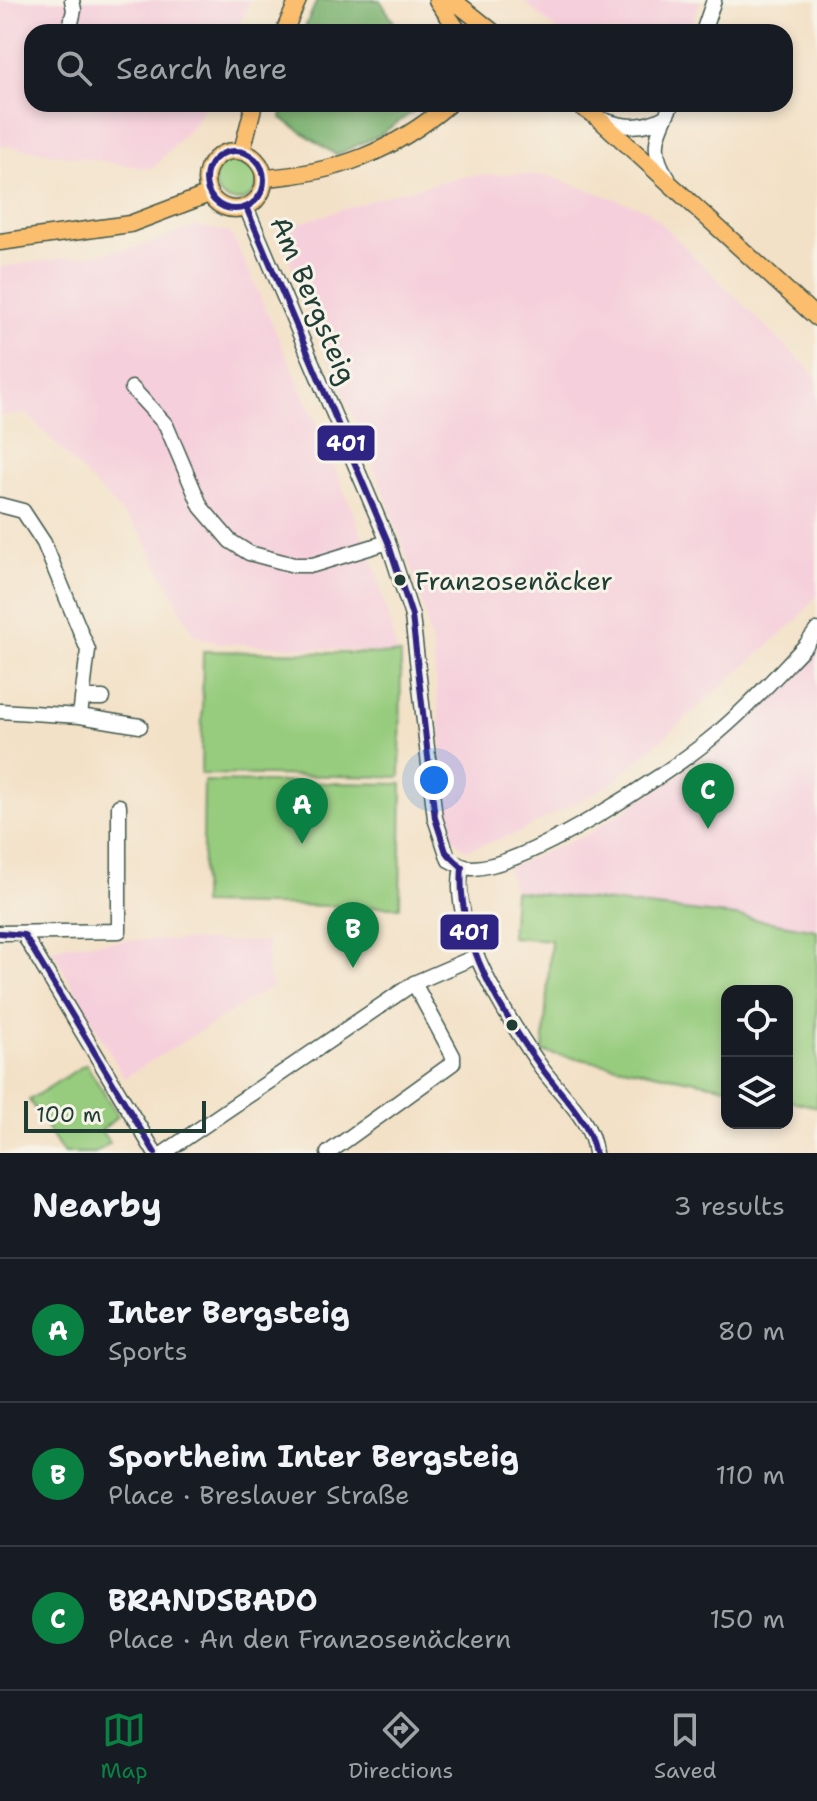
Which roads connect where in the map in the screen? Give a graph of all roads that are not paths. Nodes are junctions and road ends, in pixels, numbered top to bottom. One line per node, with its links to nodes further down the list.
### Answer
1 (72, 0): 7 (street)
2 (298, 0): 8 (main road)
3 (437, 0): 9 (main road)
4 (453, 0): 10 (main road)
5 (465, 0): 11 (main road)
6 (714, 0): 12 (street)
7 (71, 24)
8 (288, 24)
9 (454, 24)
10 (483, 24)
11 (495, 24)
12 (706, 24)
13 (252, 112): 18 (main road)
14 (438, 112): 19 (main road)
15 (592, 112): 16 (street); 20 (main road)
16 (667, 112)
17 (668, 112): 20 (street)
18 (242, 151): 19 (main road); 21 (main road)
19 (265, 178): 22 (main road)
20 (678, 191): 24 (main road)
21 (209, 194): 22 (main road); 23 (main road)
22 (246, 207): 27 (street, Am Bergsteig)
23 (0, 242)
24 (817, 318)
25 (132, 388): 27 (street)
26 (0, 505): 30 (street)
27 (388, 542): 36 (street, Am Bergsteig)
28 (817, 630): 29 (street)
29 (812, 650): 36 (street)
30 (82, 698): 31 (street); 33 (street)
31 (103, 698)
32 (0, 711): 33 (street)
33 (80, 716): 34 (street)
34 (140, 726)
35 (119, 806): 38 (street)
36 (462, 867): 39 (street)
37 (0, 933): 38 (street)
38 (24, 935): 41 (street)
39 (477, 956): 40 (street); 44 (street)
40 (414, 983): 42 (street); 43 (street)
41 (155, 1153)
42 (164, 1153)
43 (328, 1153)
44 (595, 1153)

